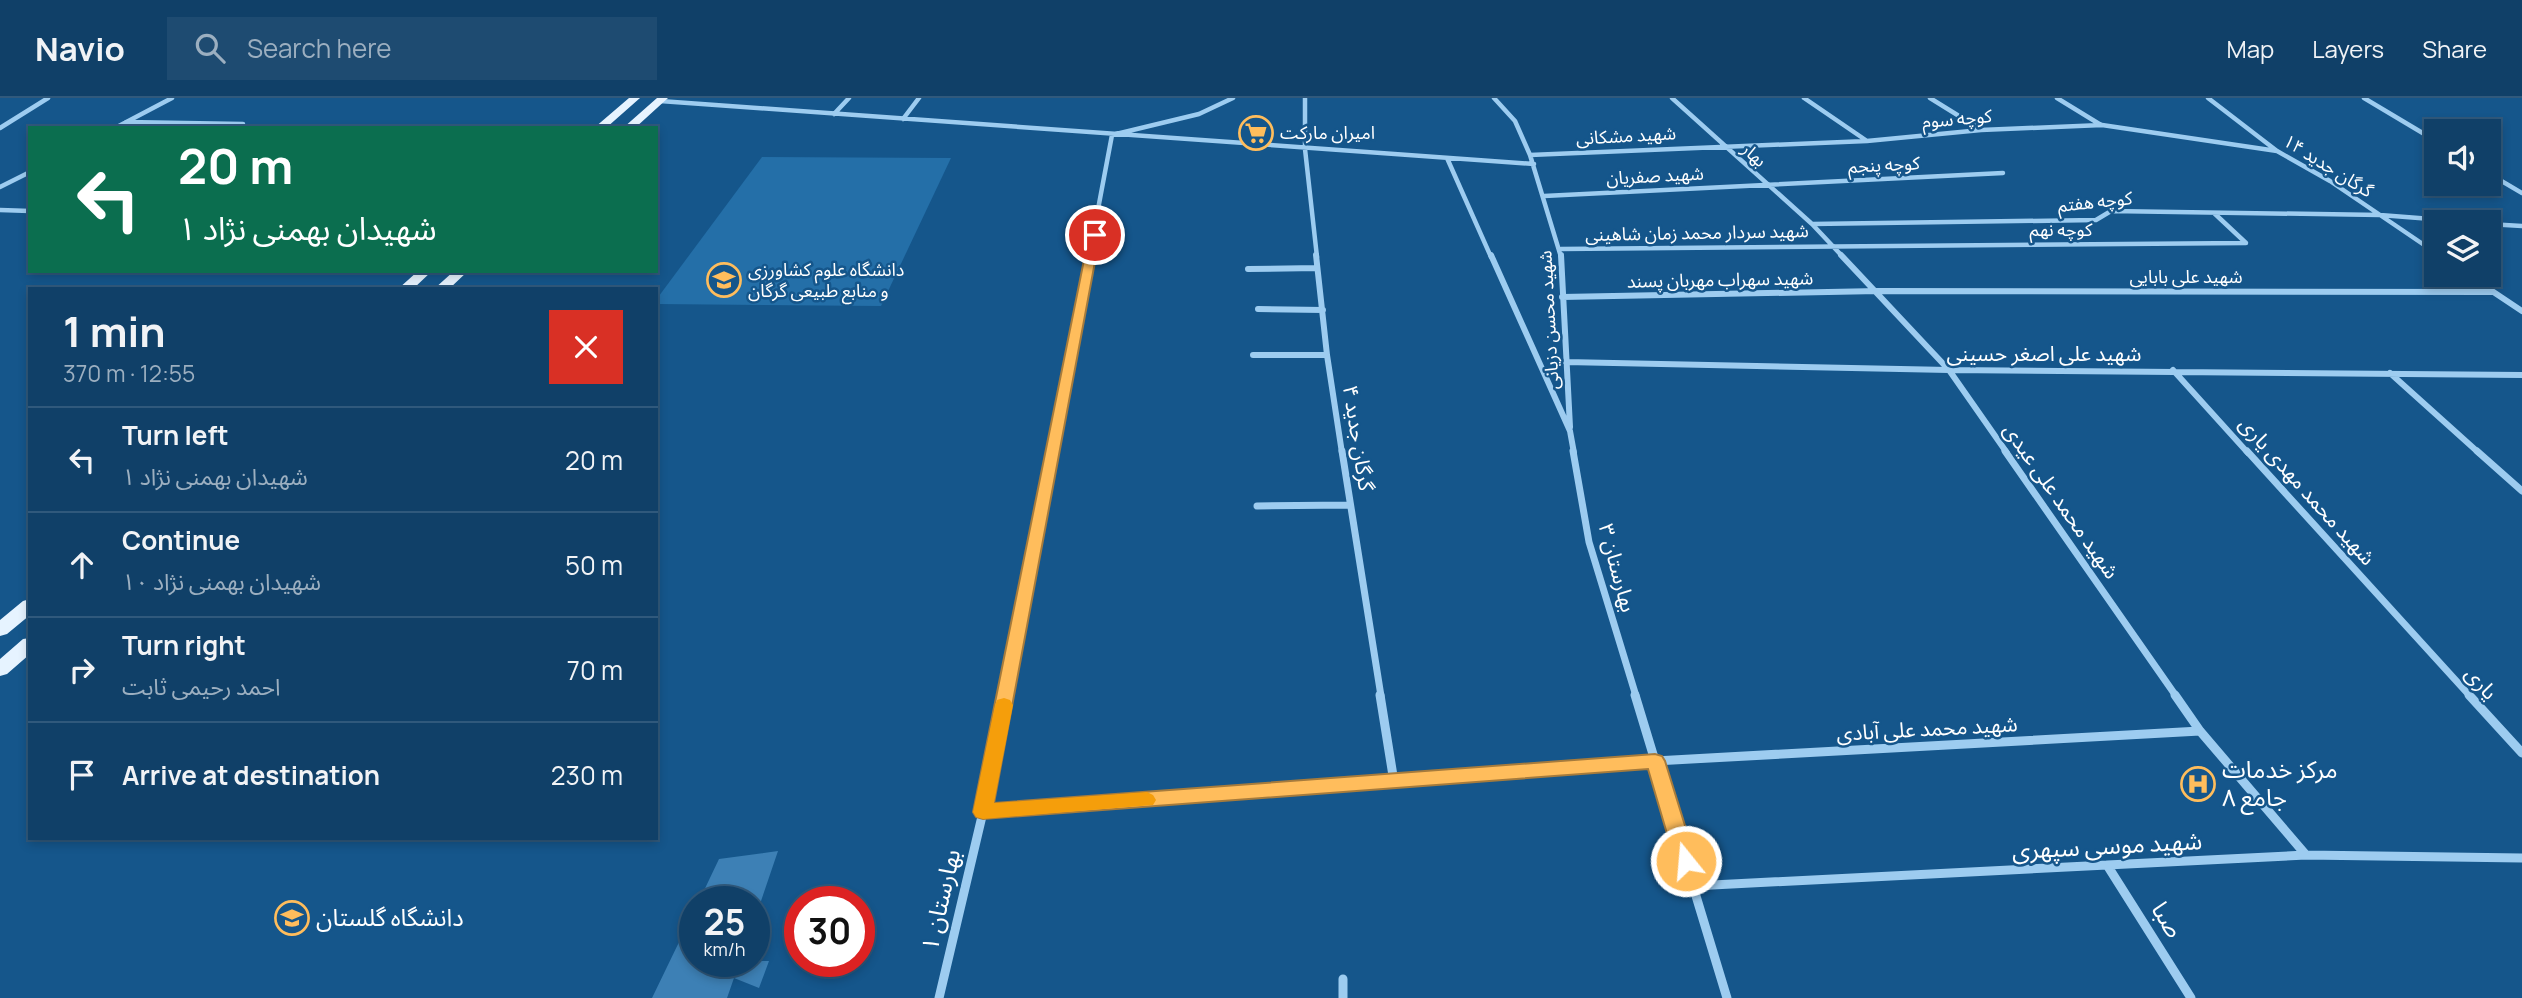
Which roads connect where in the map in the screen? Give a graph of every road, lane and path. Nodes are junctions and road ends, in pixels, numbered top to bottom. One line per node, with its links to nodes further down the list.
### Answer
1 (48, 98): 24 (street)
2 (172, 98): 18 (street)
3 (635, 98): 22 (main road)
4 (849, 98): 16 (street)
5 (919, 98): 17 (street)
6 (1233, 98): 27 (street)
7 (1305, 98): 30 (street, گرگان جدید ۴)
8 (1494, 98): 32 (street, شهید محسن دزیانی)
9 (1672, 98): 29 (street, بهار)
10 (1804, 98): 28 (street)
11 (1930, 98): 25 (street)
12 (2057, 98): 20 (street)
13 (2208, 98): 31 (street, گرگان جدید ۱۴)
14 (2364, 98): 26 (street)
15 (661, 99): 16 (street); 23 (main road)
16 (834, 114): 17 (street)
17 (903, 119): 27 (street)
18 (126, 122): 19 (street); 21 (street)
19 (243, 124)
20 (2102, 125): 25 (street, کوچه سوم); 31 (street, کوچه سوم)
21 (119, 126)
22 (601, 126)
23 (630, 126)
24 (0, 128)
25 (1980, 130): 28 (street, کوچه سوم)
26 (2424, 134)
27 (1112, 135): 30 (street); 88 (street, ۱ بهارستان)
28 (1867, 141): 29 (street, کوچه سوم)
29 (1722, 145): 32 (street, شهید مشکانی); 40 (street, بهار)
30 (1304, 149): 33 (street); 55 (street, گرگان جدید ۴)
31 (2277, 151): 47 (street, گرگان جدید ۱۴)
32 (1530, 155): 34 (street, شهید محسن دزیانی)
33 (1447, 158): 34 (street); 75 (street, بهارستان ۳)
34 (1534, 164): 43 (street, شهید محسن دزیانی)
35 (28, 173): 37 (street)
36 (2003, 173): 40 (street, کوچه پنجم)
37 (16, 179): 38 (street); 41 (street)
38 (28, 179)
39 (2501, 181): 42 (street)
40 (1766, 185): 43 (street, شهید صفریان); 49 (street, شهید محمد علی عیدی)
41 (0, 187)
42 (2522, 193)
43 (1544, 196): 54 (street, شهید محسن دزیانی)
44 (0, 210): 45 (street)
45 (28, 211)
46 (2214, 213): 47 (street, کوچه هفتم); 49 (street, کوچه هفتم); 53 (street, کوچه نهم)
47 (2380, 215): 48 (street, کوچه هفتم); 52 (street, گرگان جدید ۱۴)
48 (2424, 218)
49 (1812, 224): 53 (street, شهید محمد علی عیدی)
50 (2501, 225): 51 (street)
51 (2522, 226)
52 (2424, 245)
53 (1832, 246): 54 (street, شهید سردار محمد زمان شاهینی); 62 (street, شهید محمد علی عیدی)
54 (1561, 249): 64 (street, شهید محسن دزیانی)
55 (1317, 268): 56 (street); 66 (street, گرگان جدید ۴)
56 (1248, 269)
57 (424, 273): 59 (main road)
58 (460, 273): 60 (main road)
59 (407, 287)
60 (443, 287)
61 (2486, 287): 63 (street)
62 (1878, 291): 63 (street, شهید علی بابایی); 64 (street, شهید سهراب مهربان پسند); 71 (street, شهید محمد علی عیدی)
63 (2493, 292): 67 (street)
64 (1562, 297): 70 (street, شهید محسن دزیانی)
65 (1258, 309): 66 (street)
66 (1323, 310): 69 (street, گرگان جدید ۴)
67 (2522, 311)
68 (1252, 355): 69 (street)
69 (1327, 355): 77 (street, گرگان جدید ۴)
70 (1566, 362): 71 (street, شهید علی اصغر حسینی); 75 (street, شهید محسن دزیانی)
71 (1949, 370): 72 (street, شهید علی اصغر حسینی); 84 (street, شهید محمد علی عیدی)
72 (2173, 370): 73 (street, شهید علی اصغر حسینی); 81 (street, شهید محمد مهدی یاری)
73 (2390, 373): 74 (street, شهید علی اصغر حسینی); 76 (street)
74 (2522, 375)
75 (1570, 431): 86 (street, بهارستان ۳)
76 (2522, 491)
77 (1350, 505): 78 (street); 87 (street, گرگان جدید ۴)
78 (1257, 506)
79 (28, 607): 80 (main road)
80 (0, 630)
81 (2415, 636): 85 (street, یاری)
82 (28, 645): 83 (main road)
83 (0, 669)
84 (2200, 731): 86 (street, شهید محمد علی آبادی); 89 (street, شهید محمد علی عیدی)
85 (2522, 753)
86 (1655, 761): 87 (street, شهید محمد علی آبادی); 92 (street, بهارستان ۳)
87 (1394, 782): 88 (street, شهید محمد علی آبادی)
88 (983, 812): 94 (street, ۱ بهارستان)
89 (2306, 855): 90 (street, شهید موسی سپهری); 91 (street, شهید موسی سپهری)
90 (2522, 858)
91 (2107, 865): 92 (street, شهید موسی سپهری); 97 (street, صبا)
92 (1693, 886): 96 (street, بهارستان ۳)
93 (1343, 979): 95 (street)
94 (939, 998)
95 (1343, 998)
96 (1727, 998)
97 (2191, 998)

